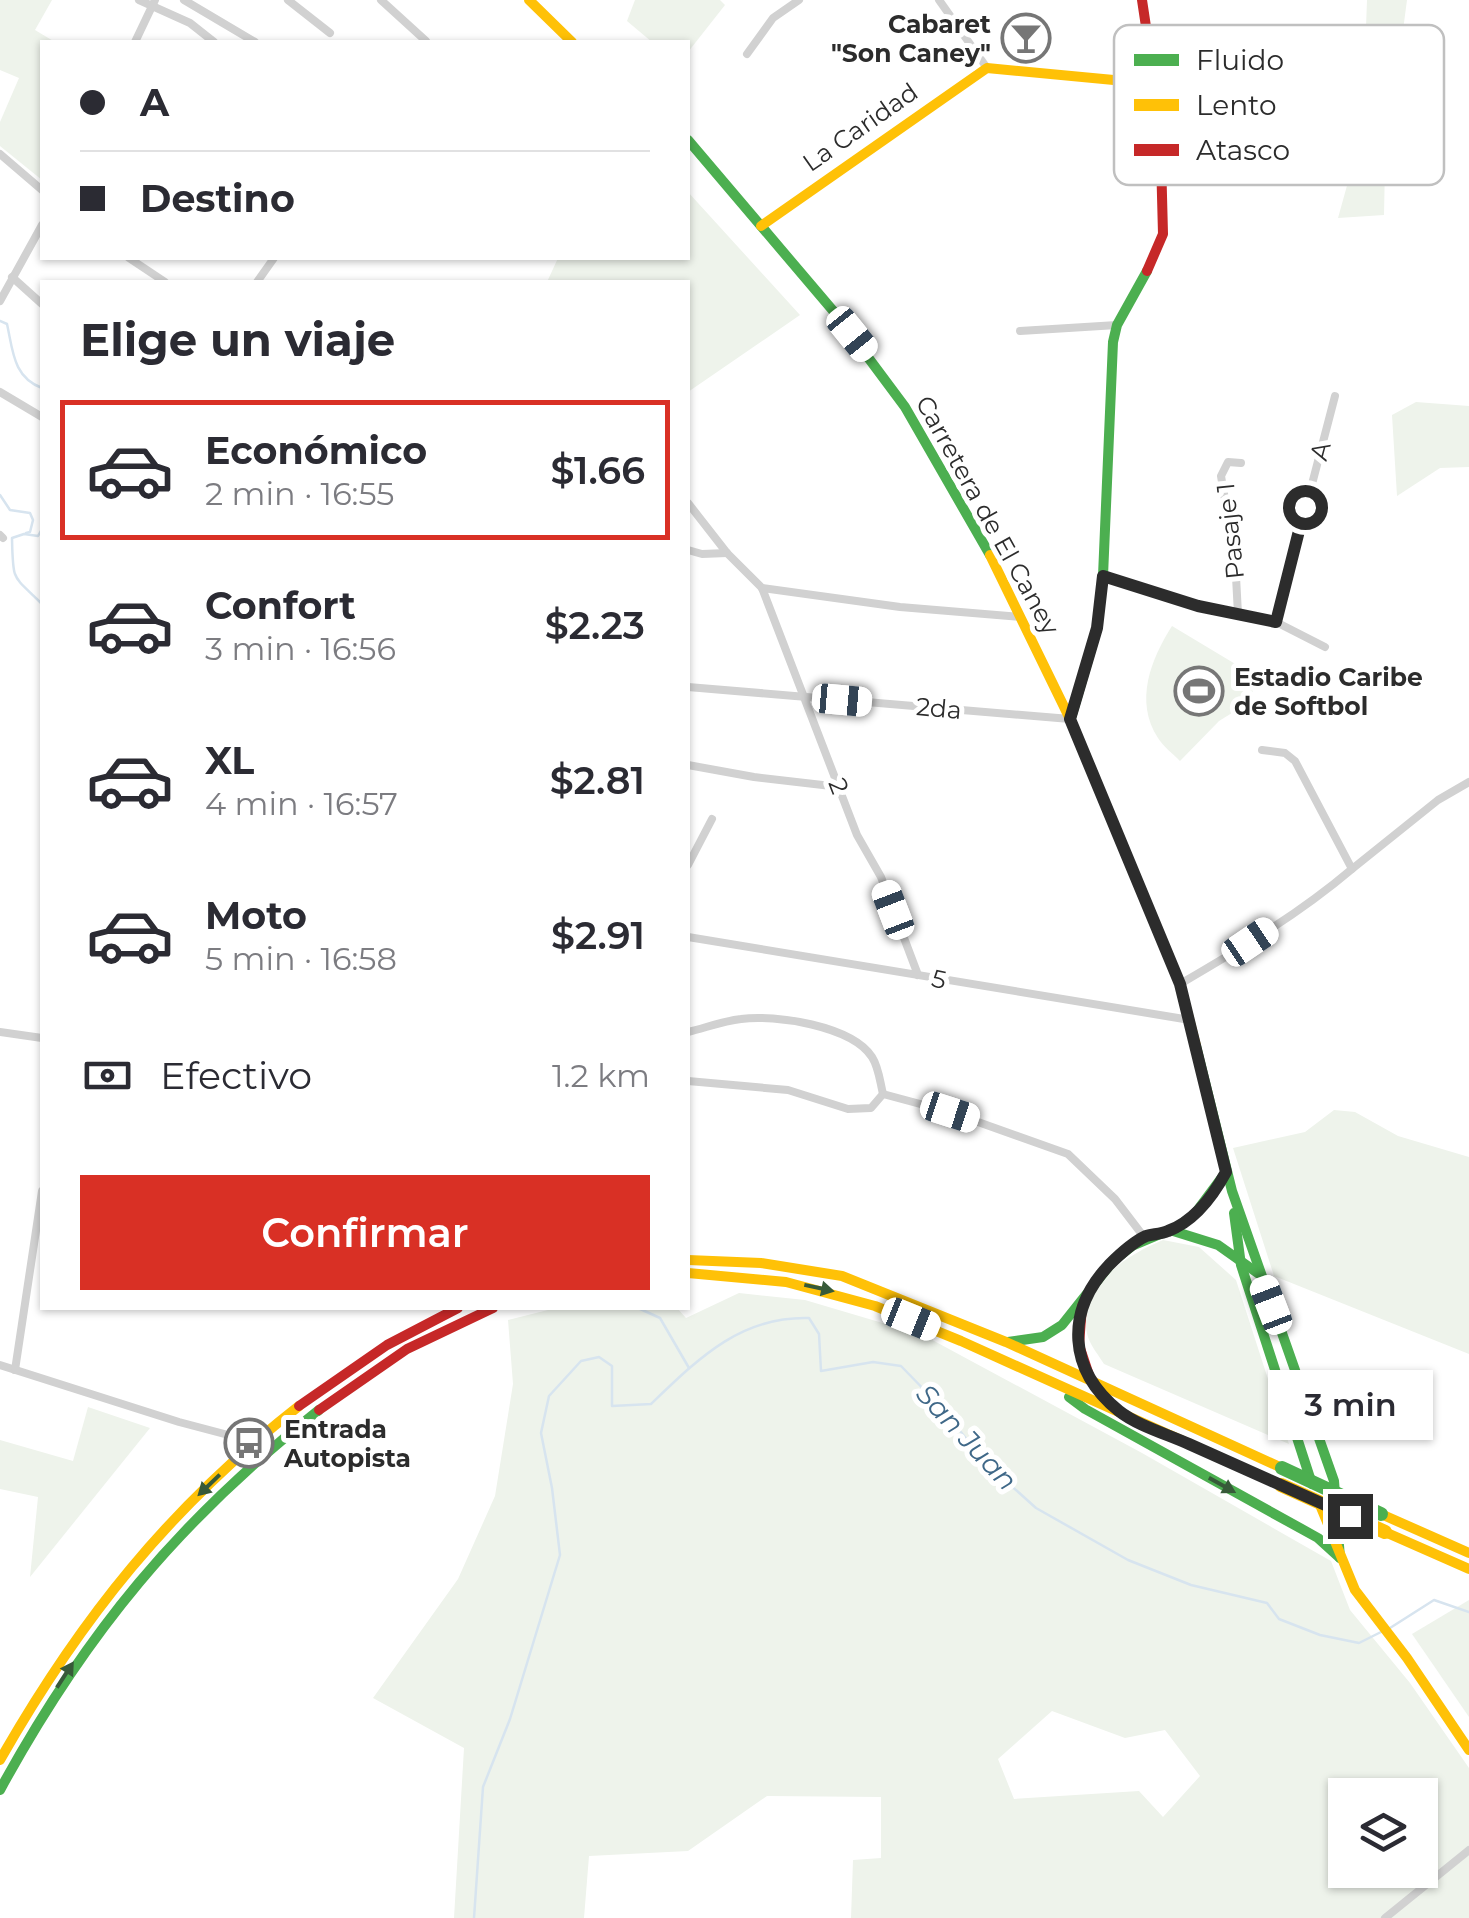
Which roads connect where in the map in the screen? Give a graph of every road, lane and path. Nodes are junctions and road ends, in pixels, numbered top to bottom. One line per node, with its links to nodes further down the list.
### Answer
1 (139, 0): 9 (street)
2 (184, 0): 14 (street)
3 (288, 0): 11 (street)
4 (380, 0): 15 (street)
5 (529, 0): 16 (main road)
6 (799, 0): 17 (street)
7 (939, 0): 18 (street)
8 (1142, 0): 10 (main road)
9 (153, 3): 12 (street); 13 (street)
10 (1146, 25)
11 (330, 33)
12 (136, 40)
13 (211, 40)
14 (252, 40)
15 (425, 40)
16 (570, 40)
17 (747, 54)
18 (987, 68): 19 (main road); 24 (main road, La Caridad)
19 (1114, 80)
20 (690, 142): 24 (main road, Carretera de El Caney)
21 (0, 154): 23 (street)
22 (1163, 185): 31 (main road)
23 (40, 188)
24 (761, 226): 43 (main road, Carretera de El Caney)
25 (40, 228): 27 (street)
26 (132, 260): 28 (street)
27 (12, 277): 29 (street); 30 (street)
28 (162, 280)
29 (0, 301)
30 (40, 302)
31 (1117, 325): 32 (street); 40 (main road)
32 (1020, 331)
33 (0, 392): 35 (street)
34 (1335, 396): 44 (street, A)
35 (40, 417)
36 (1241, 463): 42 (street, Pasaje 1)
37 (690, 506): 39 (street, 2)
38 (690, 550): 39 (street)
39 (726, 552): 41 (street, 2)
40 (1103, 576): 42 (street); 48 (main road)
41 (762, 588): 43 (street); 47 (street, 2)
42 (1238, 614): 44 (street)
43 (1020, 616): 48 (main road, Carretera de El Caney)
44 (1276, 622): 45 (street)
45 (1325, 646)
46 (690, 687): 47 (street, 2da)
47 (804, 697): 48 (street, 2da); 52 (street, 2)
48 (1070, 719): 58 (main road, Carretera de El Caney)
49 (1262, 750): 55 (street)
50 (690, 765): 52 (street)
51 (1469, 782): 55 (street)
52 (840, 787): 57 (street, 2)
53 (712, 820): 54 (street)
54 (690, 861)
55 (1352, 869): 58 (street)
56 (690, 938): 57 (street, 5)
57 (918, 975): 59 (street, 5)
58 (1180, 984): 59 (main road, Carretera de El Caney)
59 (1190, 1020): 65 (main road, Carretera de El Caney)
60 (690, 1031): 64 (street)
61 (0, 1032): 62 (street)
62 (40, 1038)
63 (690, 1081): 64 (street)
64 (883, 1094): 69 (street)
65 (1226, 1172): 66 (main road, Carretera de El Caney); 68 (main road)
66 (1232, 1191): 71 (main road, Carretera de El Caney); 73 (main road, Carretera de El Caney)
67 (40, 1204): 80 (street)
68 (1170, 1230): 69 (main road); 71 (main road)
69 (1144, 1237): 74 (main road)
70 (690, 1260): 77 (main road)
71 (1240, 1261): 73 (main road); 88 (main road, Carretera de El Caney)
72 (690, 1273): 82 (main road, one-way to 82)
73 (1259, 1274): 88 (main road, Carretera de El Caney)
74 (1084, 1300): 77 (main road); 78 (main road)
75 (454, 1310): 85 (main road)
76 (488, 1310): 86 (main road)
77 (1006, 1342): 81 (main road)
78 (1081, 1359): 81 (main road); 83 (main road)
79 (0, 1365): 80 (street)
80 (14, 1370): 85 (street)
81 (1090, 1380): 83 (main road); 84 (main road)
82 (1048, 1381): 84 (main road); 88 (main road, one-way to 88)
83 (1111, 1390): 87 (main road, bridge)
84 (1122, 1414): 89 (main road, bridge)
85 (254, 1441): 86 (street); 91 (main road, one-way to 91)
86 (260, 1457): 92 (main road, one-way to 86)
87 (1469, 1553)
88 (1340, 1558): 90 (main road, Carretera de El Caney)
89 (1469, 1569)
90 (1469, 1750)
91 (0, 1760)
92 (0, 1790)
93 (1469, 1850): 94 (street)
94 (1385, 1918)

